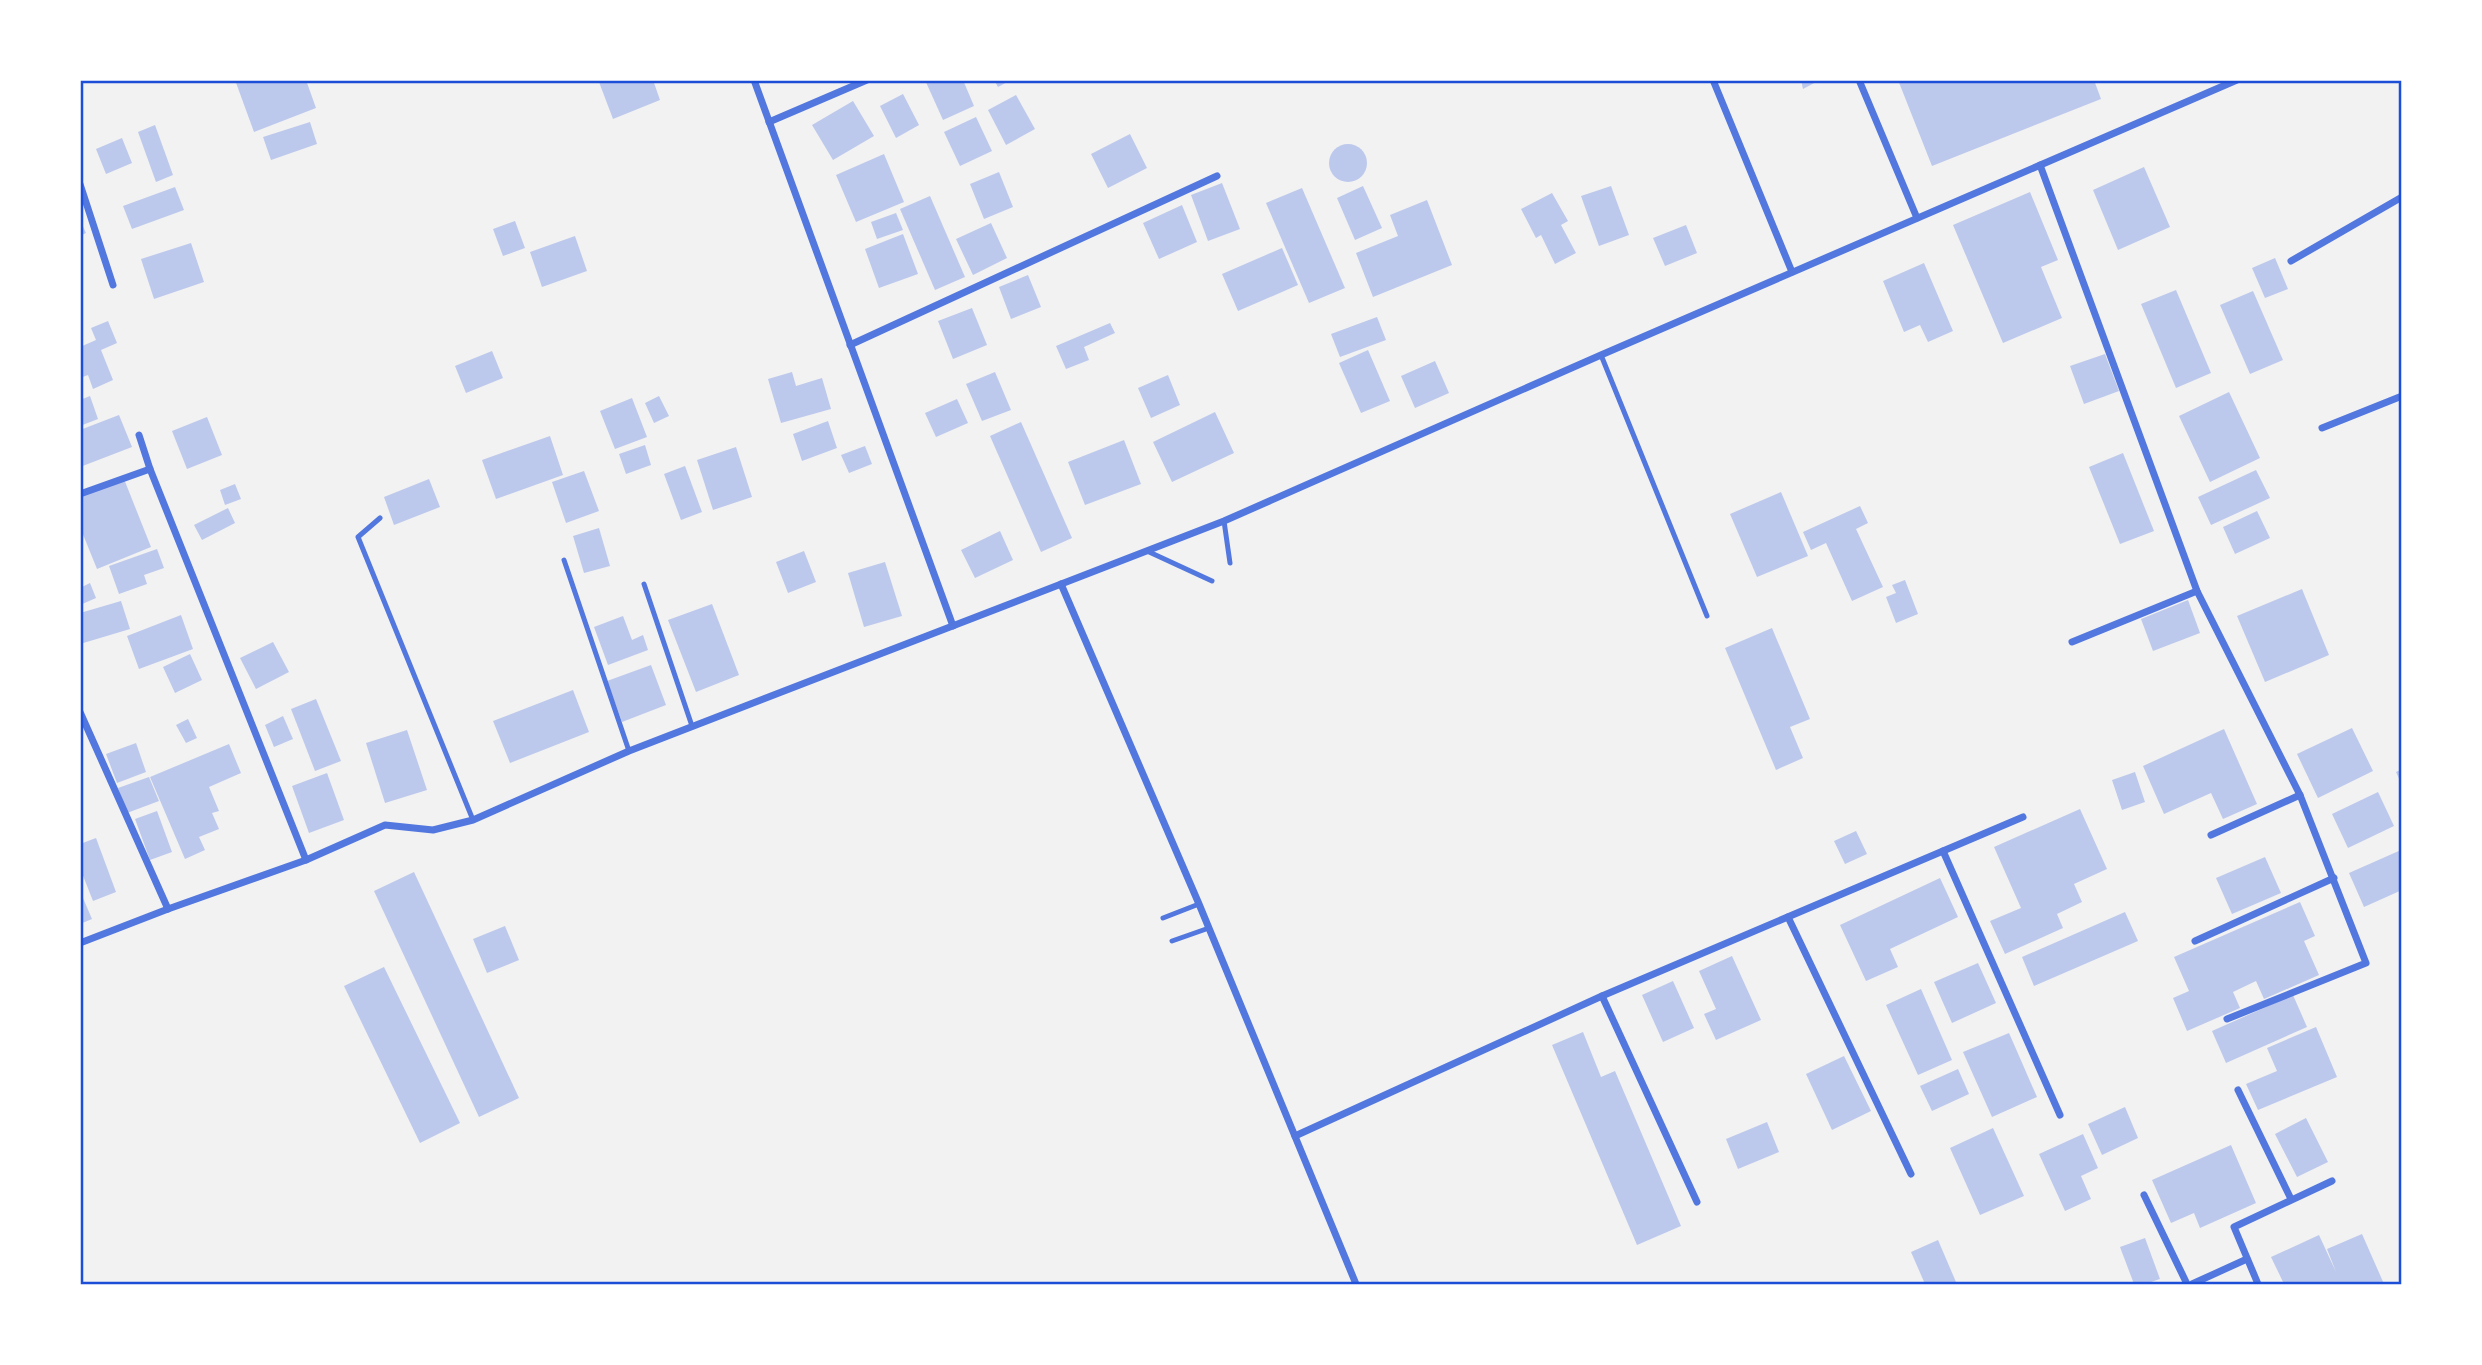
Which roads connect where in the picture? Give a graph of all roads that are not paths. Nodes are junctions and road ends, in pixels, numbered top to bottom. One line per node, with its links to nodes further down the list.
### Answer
1 (754, 80): 6 (street)
2 (867, 80): 6 (street)
3 (1713, 80): 13 (street)
4 (1859, 80): 11 (street)
5 (2237, 80): 7 (street)
6 (769, 122): 15 (street)
7 (2040, 165): 11 (street); 30 (street)
8 (1217, 176): 15 (street)
9 (80, 184): 14 (street)
10 (2402, 197): 12 (street)
11 (1917, 218): 13 (street)
12 (2291, 261)
13 (1792, 272): 16 (street)
14 (113, 285)
15 (850, 345): 32 (street)
16 (1601, 355): 23 (street); 31 (lane)
17 (2402, 396): 18 (street)
18 (2322, 428)
19 (139, 435): 20 (street)
20 (150, 468): 21 (street); 42 (street)
21 (80, 494)
22 (380, 518): 39 (lane)
23 (1224, 521): 24 (street); 26 (lane)
24 (1147, 551): 27 (lane); 29 (street)
25 (564, 560): 36 (lane)
26 (1230, 563)
27 (1212, 581)
28 (644, 584): 35 (lane)
29 (1061, 584): 32 (street); 44 (street)
30 (2197, 591): 33 (street); 37 (street)
31 (1707, 616)
32 (953, 625): 35 (street)
33 (2072, 642)
34 (80, 712): 45 (street)
35 (692, 726): 36 (street)
36 (629, 751): 39 (street)
37 (2300, 795): 40 (street); 43 (street)
38 (2023, 817): 41 (street)
39 (473, 820): 42 (street)
40 (2211, 835)
41 (1943, 851): 46 (street); 55 (street)
42 (306, 860): 45 (street)
43 (2334, 878): 49 (street); 53 (street)
44 (1199, 904): 47 (lane); 48 (street)
45 (168, 909): 51 (street)
46 (1788, 917): 52 (street); 57 (street)
47 (1163, 918)
48 (1209, 928): 50 (lane); 56 (street)
49 (2195, 940)
50 (1172, 941)
51 (80, 943)
52 (1602, 996): 56 (street); 61 (street)
53 (2227, 1018)
54 (2238, 1090): 60 (street)
55 (2060, 1115)
56 (1295, 1136): 63 (street)
57 (1911, 1174)
58 (2332, 1181): 60 (street)
59 (2144, 1195): 64 (street)
60 (2291, 1199): 62 (street)
61 (1697, 1202)
62 (2247, 1259): 64 (street); 65 (street)
63 (1356, 1284)
64 (2189, 1284)
65 (2258, 1284)

